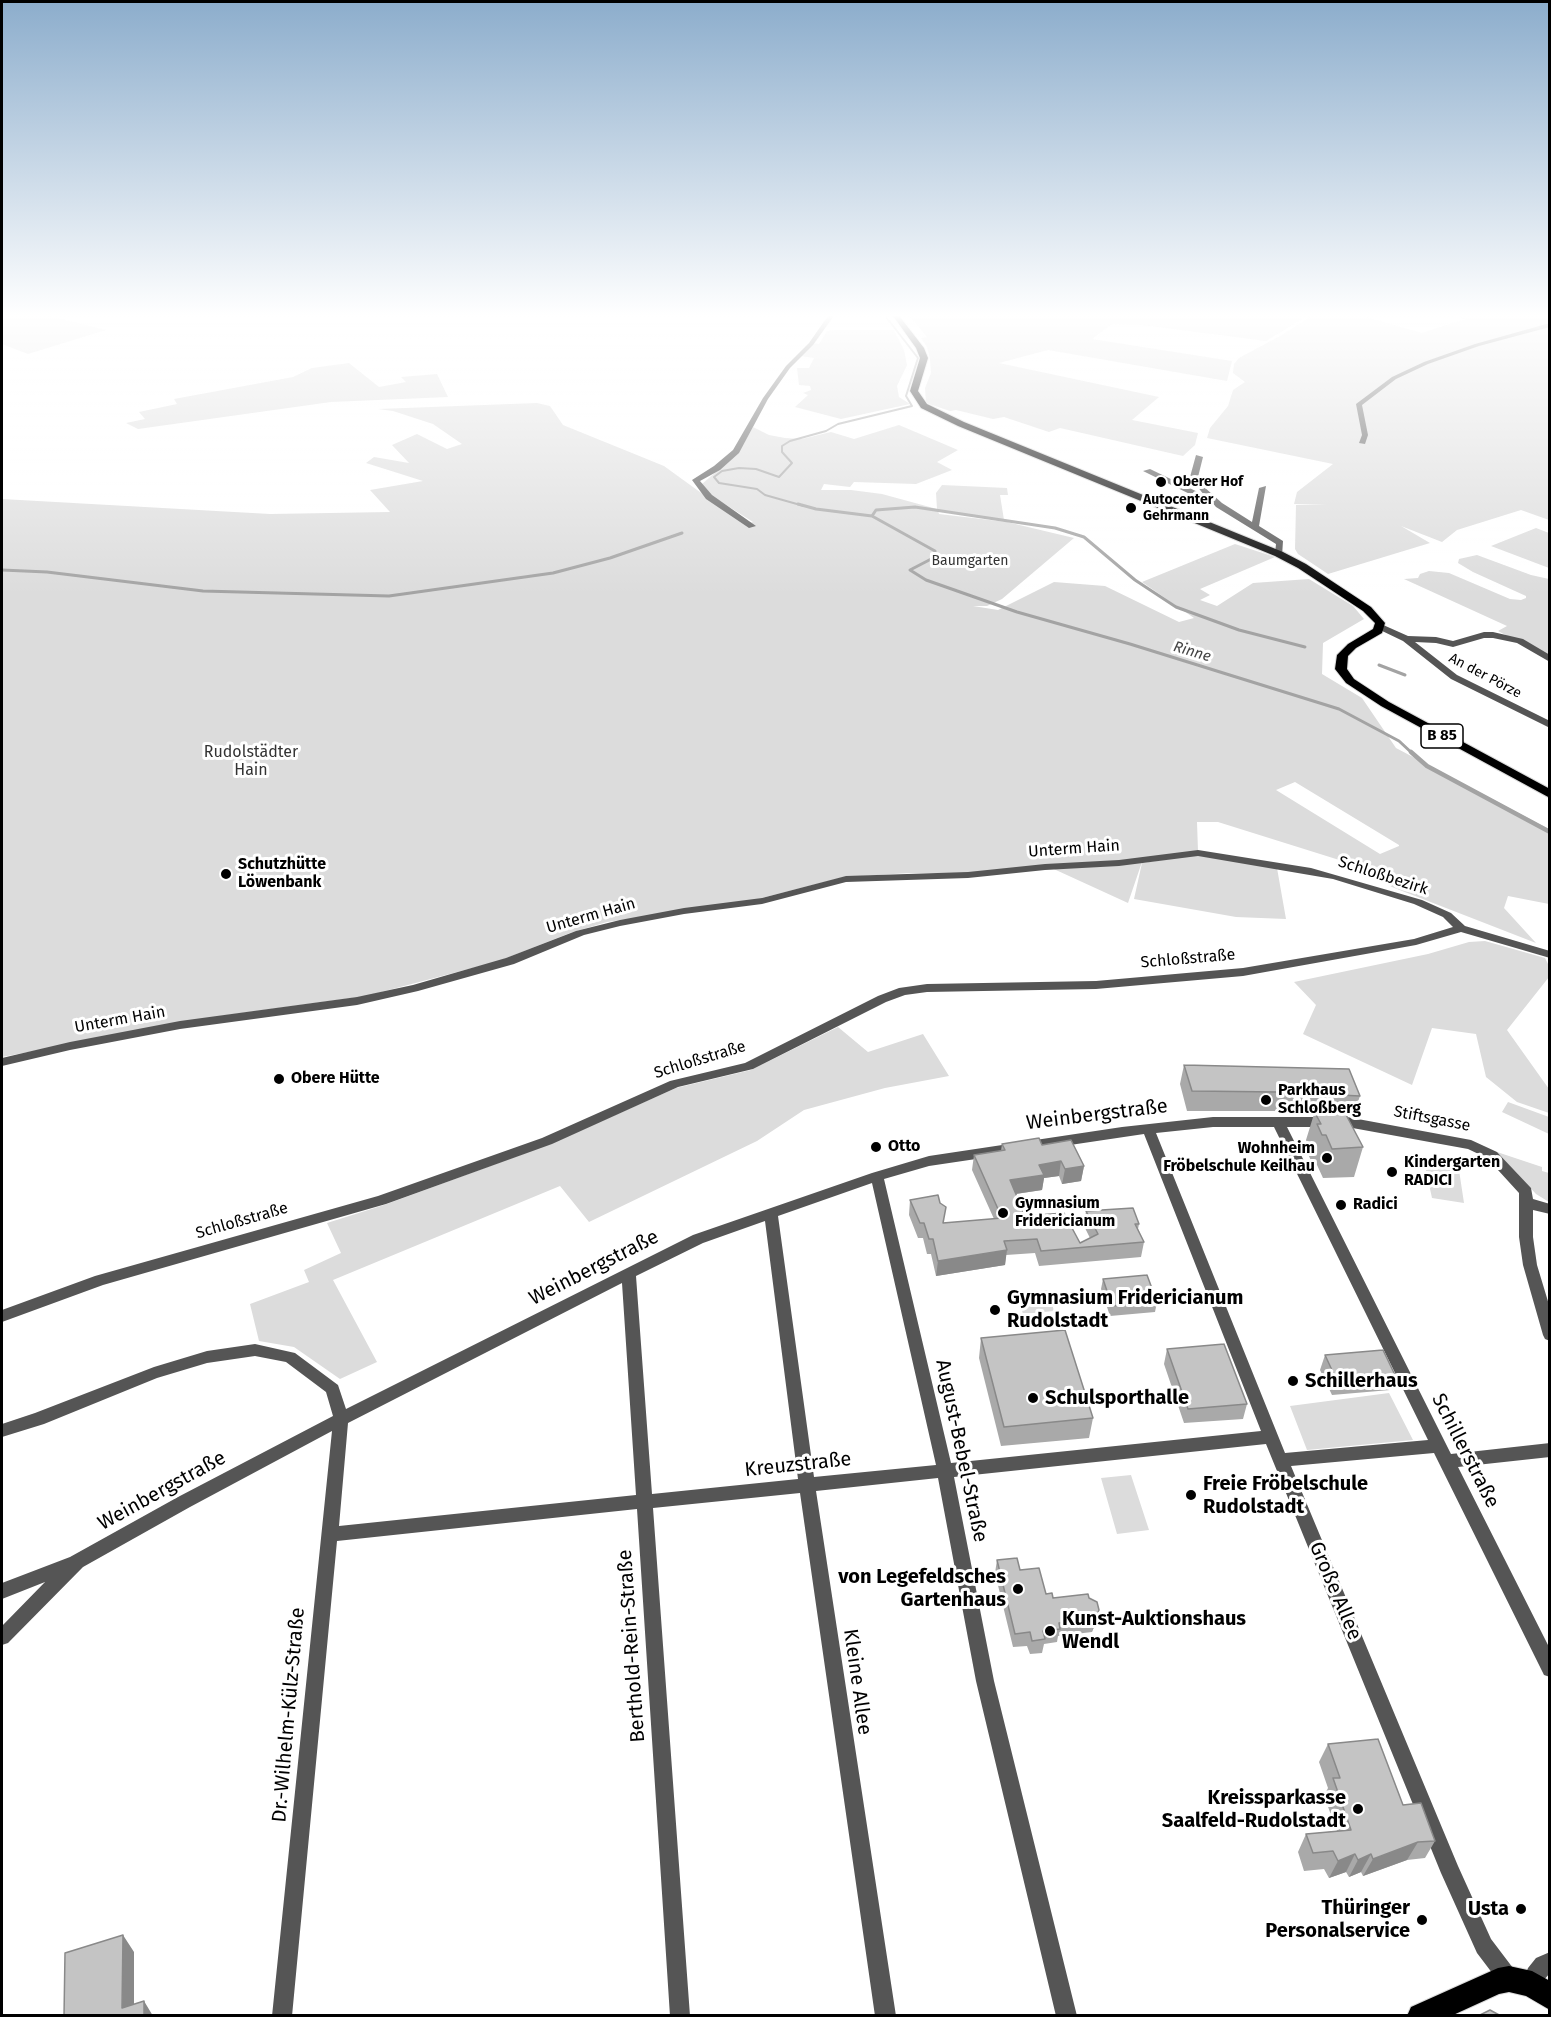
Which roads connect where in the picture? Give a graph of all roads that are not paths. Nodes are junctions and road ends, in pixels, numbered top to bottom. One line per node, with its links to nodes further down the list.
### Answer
1 (760, 407): 9 (street)
2 (926, 407): 11 (main road)
3 (1360, 407): 4 (street)
4 (1363, 443)
5 (1199, 457): 8 (street)
6 (1147, 471): 8 (street)
7 (1263, 488): 10 (street)
8 (1219, 505): 10 (street)
9 (752, 526)
10 (1255, 526): 11 (street)
11 (1279, 554): 12 (main road)
12 (1381, 627): 13 (street, An der Pörze); 16 (main road, B 85)
13 (1406, 639): 14 (street); 15 (street, An der Pörze)
14 (1550, 659)
15 (1550, 725)
16 (1550, 794)
17 (1198, 853): 18 (street, Schloßbezirk); 20 (street, Unterm Hain)
18 (1461, 928): 19 (street, Schloßbezirk); 28 (street, Schloßstraße)
19 (1550, 955)
20 (2, 1062)
21 (1278, 1122): 22 (street, Weinbergstraße); 24 (street, Stiftsgasse); 34 (street, Schillerstraße)
22 (1148, 1129): 23 (street, Weinbergstraße); 32 (street, Große Allee)
23 (877, 1176): 26 (street, Weinbergstraße); 36 (street, August-Bebel-Straße)
24 (1527, 1203): 25 (street); 29 (street)
25 (1550, 1209)
26 (771, 1212): 27 (street, Weinbergstraße); 37 (street, Kleine Allee)
27 (629, 1274): 30 (street, Weinbergstraße); 38 (street, Berthold-Rein-Straße)
28 (2, 1316)
29 (1550, 1335)
30 (341, 1418): 31 (street); 39 (street, Dr.-Wilhelm-Külz-Straße); 40 (street, Weinbergstraße)
31 (2, 1430)
32 (1271, 1437): 35 (street, Große Allee); 36 (street, Kreuzstraße)
33 (1550, 1450): 34 (street)
34 (1443, 1454): 35 (street); 43 (street, Schillerstraße)
35 (1281, 1460): 45 (street, Große Allee)
36 (945, 1471): 37 (street, Kreuzstraße); 49 (street, August-Bebel-Straße)
37 (807, 1484): 38 (street, Kreuzstraße); 48 (street, Kleine Allee)
38 (645, 1503): 39 (street, Kreuzstraße); 47 (street, Berthold-Rein-Straße)
39 (329, 1534): 46 (street, Dr.-Wilhelm-Külz-Straße)
40 (77, 1562): 41 (street); 42 (street, Weinbergstraße)
41 (2, 1591)
42 (2, 1637)
43 (1550, 1669)
44 (1550, 1962): 45 (street)
45 (1530, 1987): 50 (main road)
46 (282, 2016)
47 (680, 2016)
48 (886, 2016)
49 (1067, 2016)
50 (1420, 2016)

